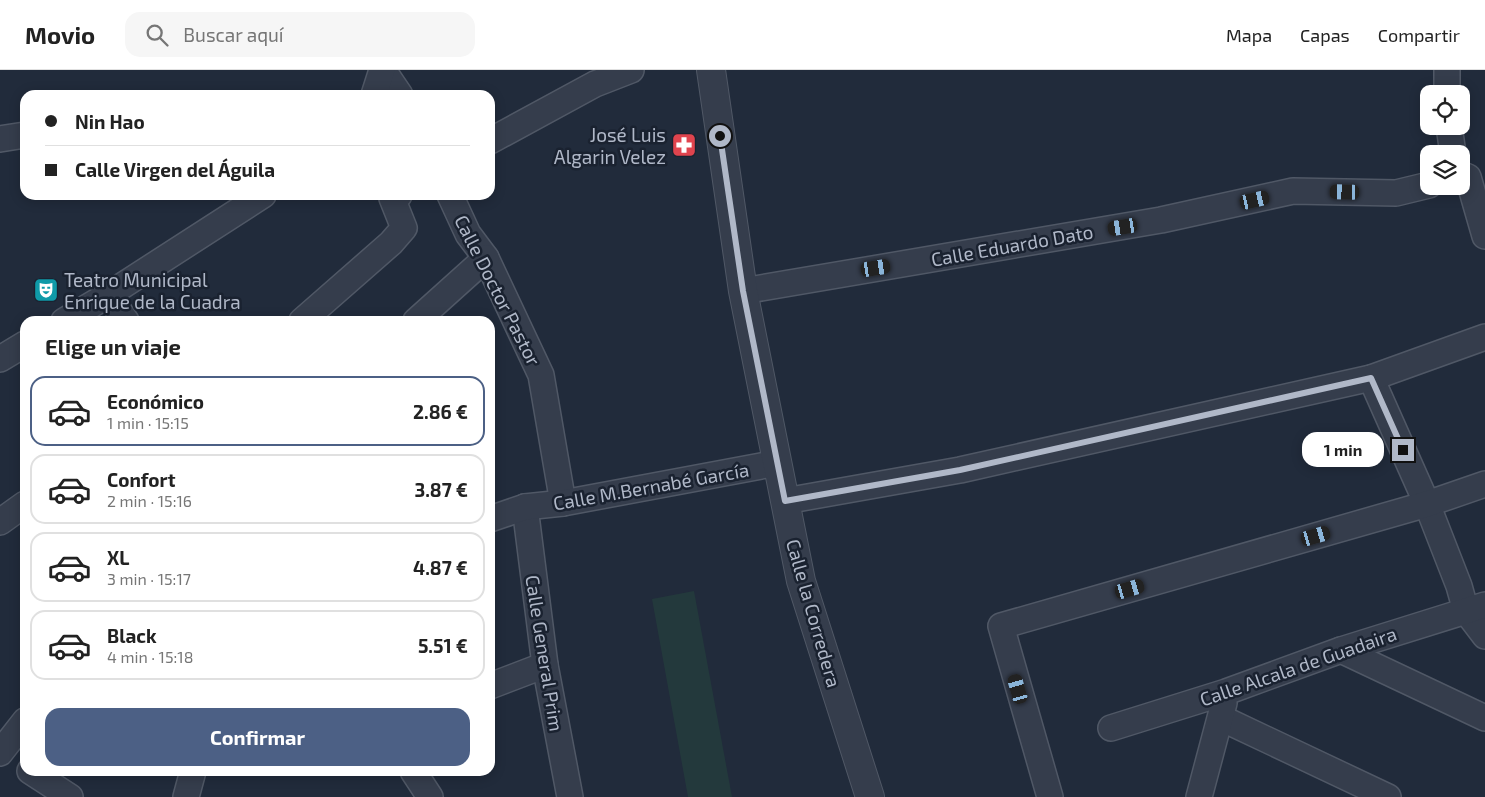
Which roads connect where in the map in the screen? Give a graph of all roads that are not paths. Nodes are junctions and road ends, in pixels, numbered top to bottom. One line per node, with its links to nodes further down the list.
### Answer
1 (383, 70): 6 (street); 7 (street)
2 (631, 70): 9 (street)
3 (711, 70): 18 (street, Calle la Corredera)
4 (1447, 70): 5 (street)
5 (1447, 85)
6 (376, 90)
7 (397, 90)
8 (20, 137): 10 (street)
9 (495, 138)
10 (0, 140)
11 (1470, 179): 16 (street)
12 (1420, 187): 18 (street, Calle Eduardo Dato)
13 (255, 200): 19 (street)
14 (393, 200): 22 (street)
15 (452, 200): 17 (street, Calle Doctor Pastor)
16 (1485, 236)
17 (486, 258): 23 (street); 31 (street, Calle Doctor Pastor)
18 (743, 291): 28 (street, Calle la Corredera)
19 (108, 295): 20 (street); 21 (street)
20 (72, 316)
21 (123, 316)
22 (308, 316)
23 (422, 316)
24 (1485, 337): 27 (street)
25 (20, 347): 26 (street)
26 (0, 359)
27 (1371, 378): 30 (street); 32 (street)
28 (777, 463): 30 (street, Calle la Corredera); 31 (street, Calle M.Bernabé García)
29 (1485, 484): 32 (street)
30 (785, 501): 56 (street, Calle la Corredera)
31 (563, 503): 33 (street, Calle M.Bernabé García)
32 (1427, 504): 37 (street); 57 (street)
33 (525, 507): 35 (street, Calle M.Bernabé García); 40 (street, Calle General Prim)
34 (20, 508): 36 (street)
35 (495, 518)
36 (0, 522)
37 (1476, 608): 38 (street); 39 (street, Calle Alcala de Guadaira)
38 (1485, 636)
39 (1341, 650): 42 (street, Calle Alcala de Guadaira); 44 (street)
40 (544, 665): 41 (street); 55 (street, Calle General Prim)
41 (495, 684)
42 (1226, 692): 43 (street); 46 (street, Calle Alcala de Guadaira)
43 (1221, 718): 58 (street); 59 (street)
44 (1485, 718)
45 (20, 727): 47 (street)
46 (1111, 728)
47 (0, 752): 48 (street)
48 (20, 765)
49 (38, 776): 52 (street)
50 (192, 776): 53 (street)
51 (416, 776): 54 (street)
52 (70, 797)
53 (186, 797)
54 (430, 797)
55 (570, 797)
56 (870, 797)
57 (1050, 797)
58 (1199, 797)
59 (1388, 797)

